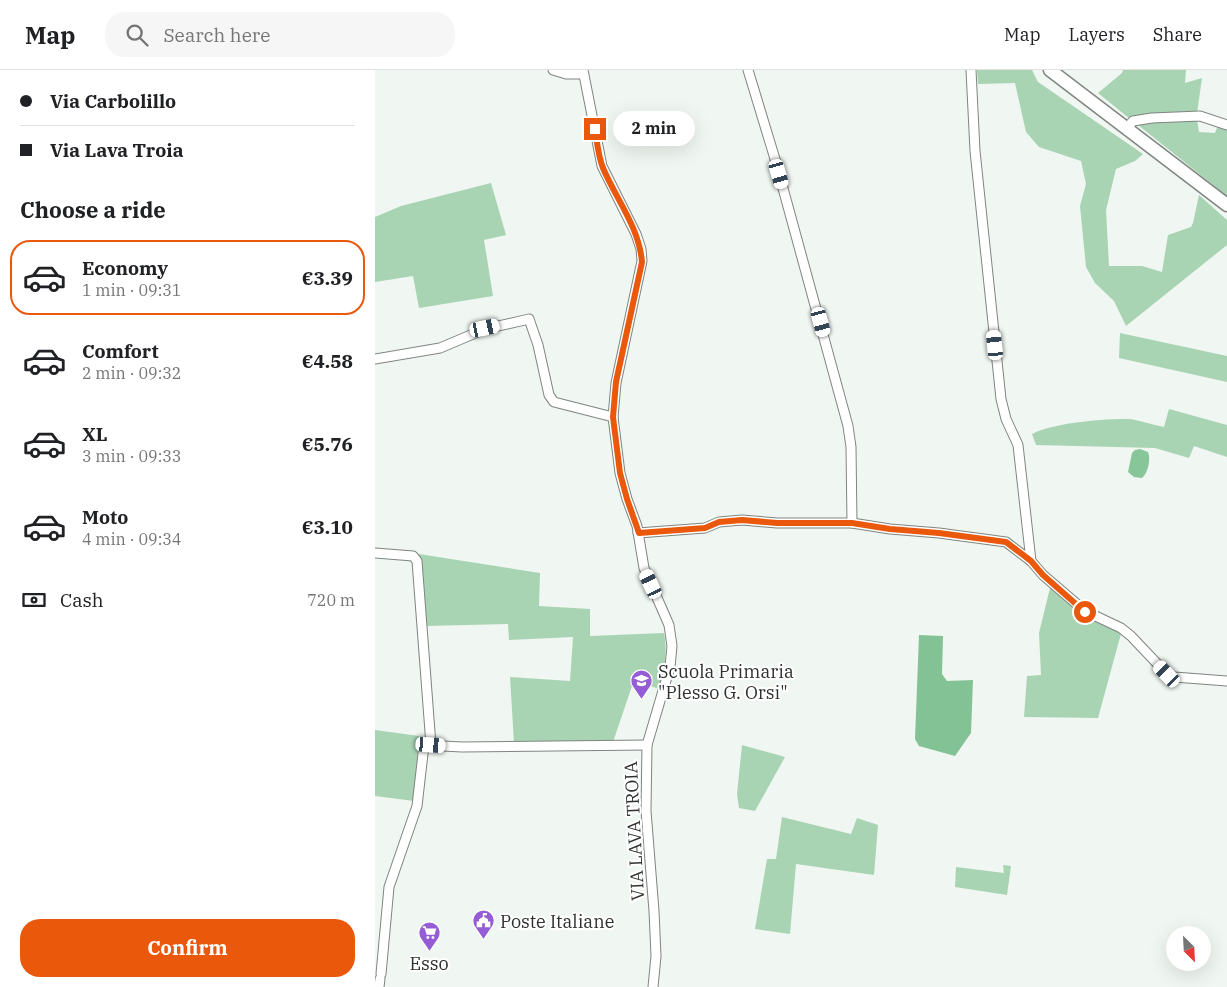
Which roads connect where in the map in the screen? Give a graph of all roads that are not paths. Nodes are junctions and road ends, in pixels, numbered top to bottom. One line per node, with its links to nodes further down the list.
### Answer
1 (553, 70): 5 (street)
2 (748, 70): 11 (street)
3 (971, 70): 14 (street)
4 (1050, 70): 7 (street)
5 (583, 72): 10 (street, VIA LAVA TROIA)
6 (1227, 125): 7 (street)
7 (1127, 128): 8 (street)
8 (1227, 205)
9 (375, 359): 10 (street)
10 (613, 417): 12 (street, VIA LAVA TROIA)
11 (852, 523): 12 (street); 14 (street)
12 (639, 533): 17 (street, VIA LAVA TROIA)
13 (375, 553): 16 (street)
14 (1031, 561): 15 (street)
15 (1227, 682)
16 (431, 745): 17 (street); 18 (street)
17 (647, 745): 19 (street, VIA LAVA TROIA)
18 (380, 980)
19 (653, 987)

